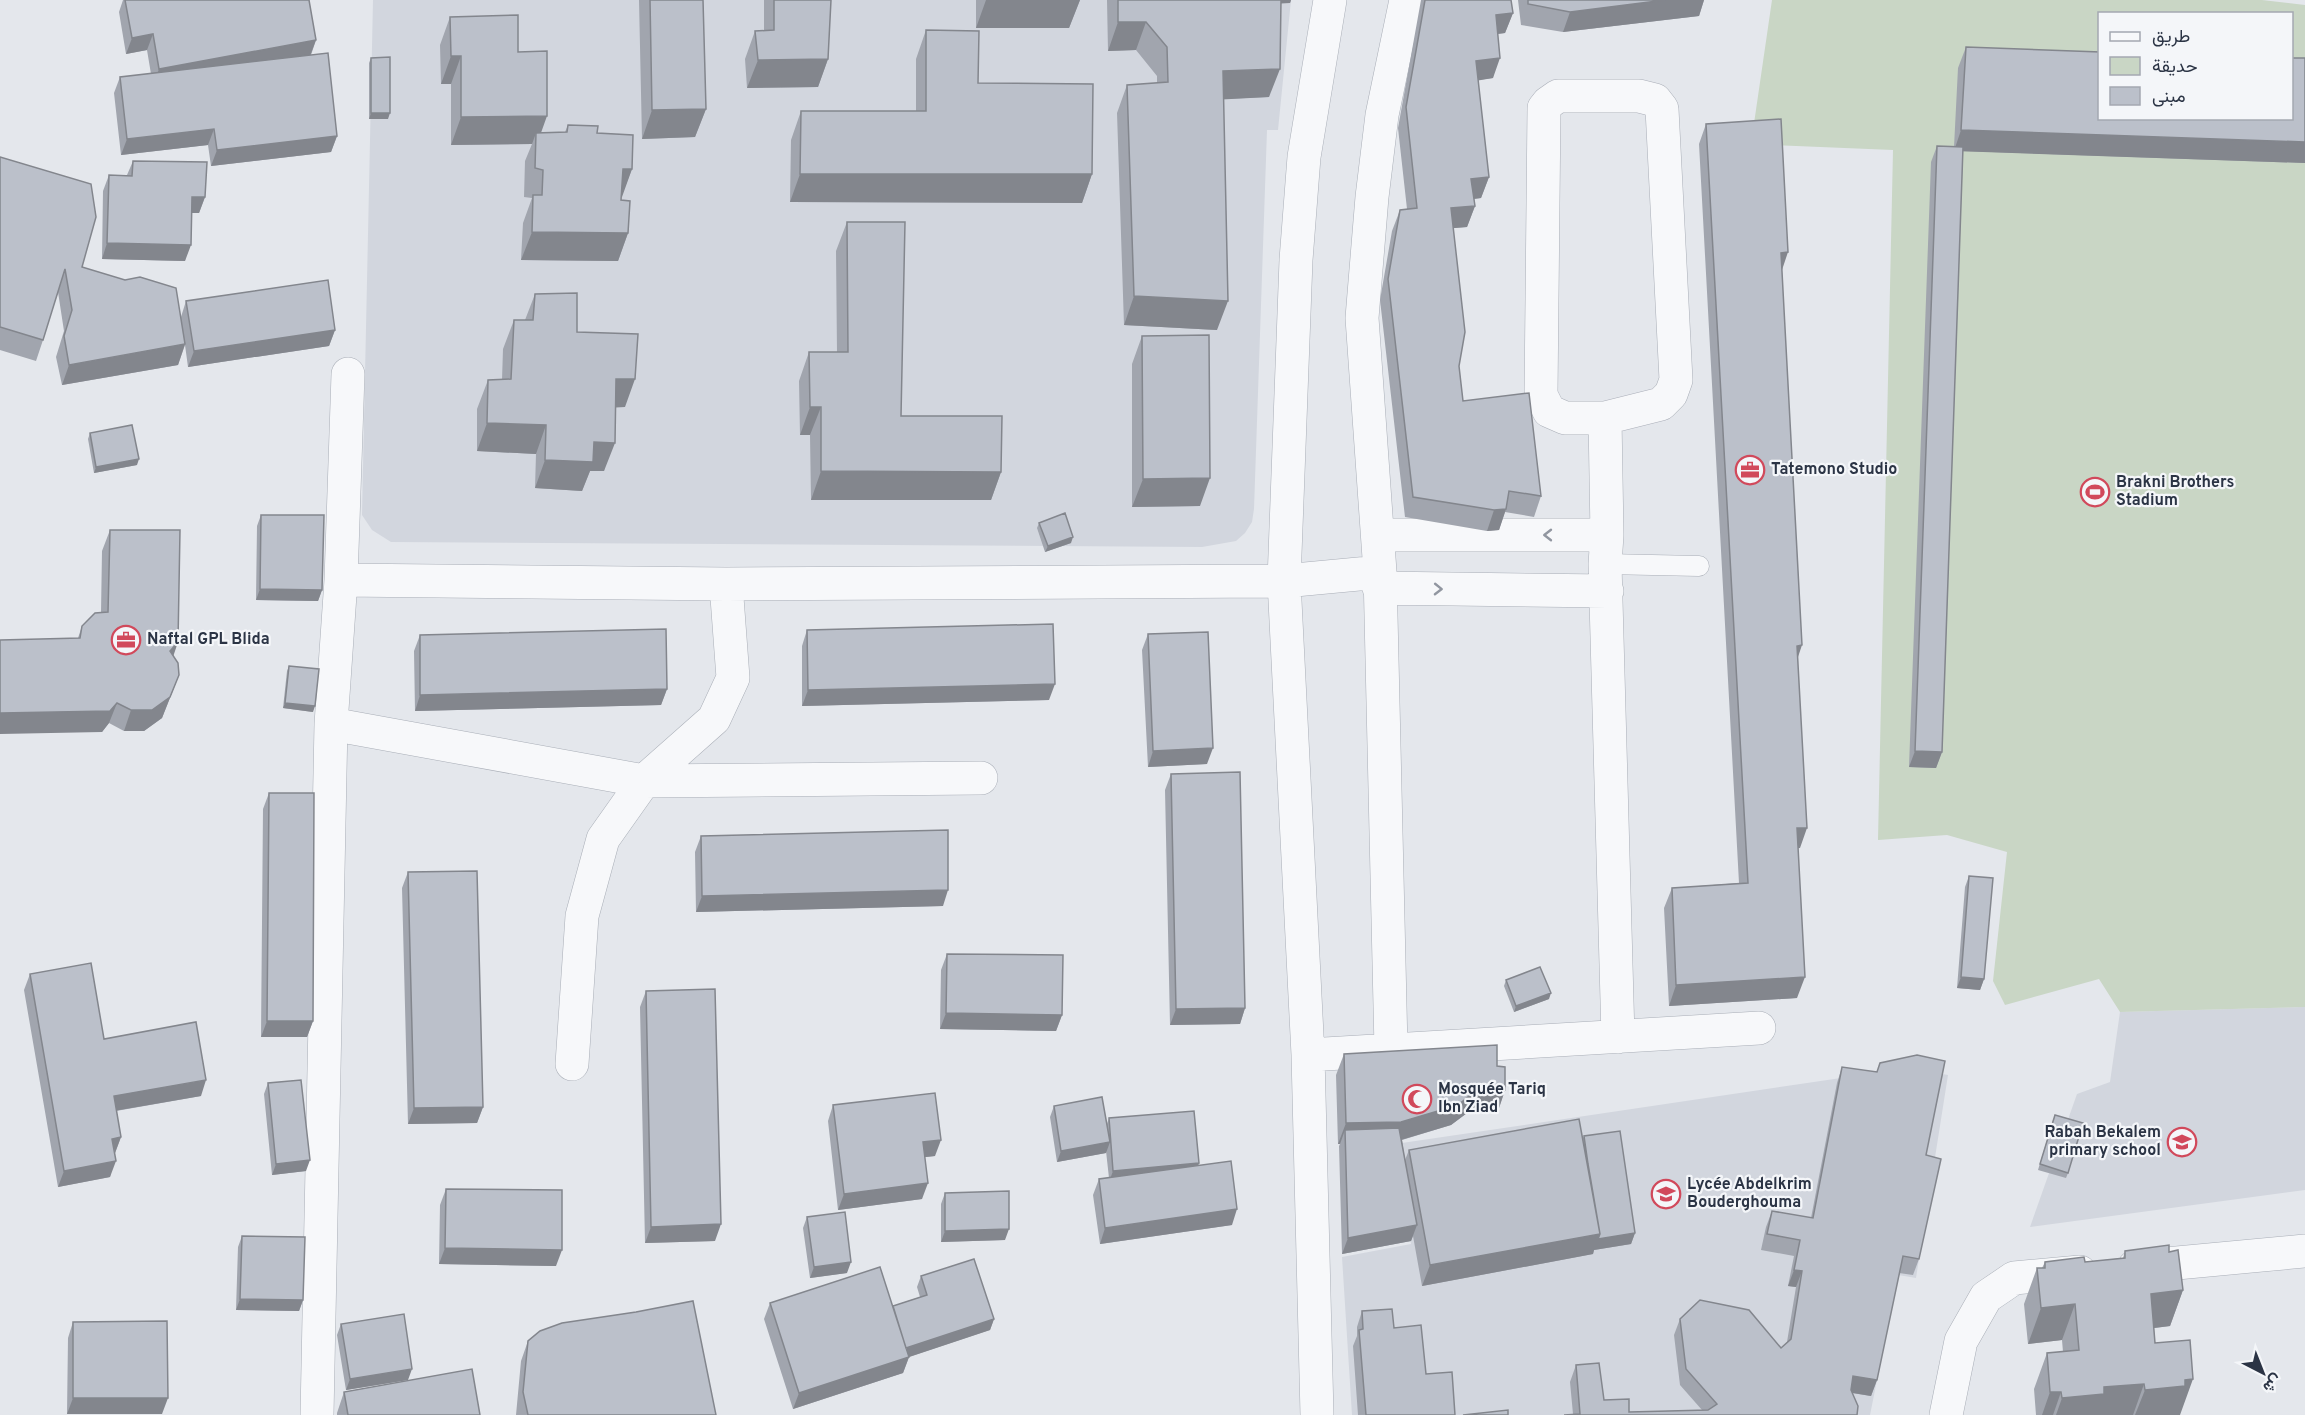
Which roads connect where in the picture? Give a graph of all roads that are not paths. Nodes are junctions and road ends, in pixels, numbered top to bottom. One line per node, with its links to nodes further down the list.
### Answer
1 (1330, 0): 10 (street)
2 (1406, 0): 5 (street)
3 (348, 374): 8 (street)
4 (1605, 418): 4 (street); 6 (street)
5 (1378, 535): 6 (street, one-way to 5); 9 (street)
6 (1606, 563): 7 (lane); 9 (street, one-way to 6); 16 (street)
7 (1699, 566)
8 (341, 580): 11 (street); 12 (street)
9 (1380, 580): 10 (street); 17 (street)
10 (1284, 581): 11 (street); 18 (street)
11 (726, 584): 14 (street)
12 (331, 724): 14 (street); 21 (street)
13 (981, 778): 14 (street)
14 (644, 781): 19 (street)
15 (1758, 1028): 16 (street)
16 (1618, 1037): 17 (street)
17 (1391, 1049): 18 (street)
18 (1308, 1055): 22 (street)
19 (572, 1064)
20 (2305, 1251): 23 (street)
21 (317, 1415)
22 (1317, 1415)
23 (1946, 1415)

